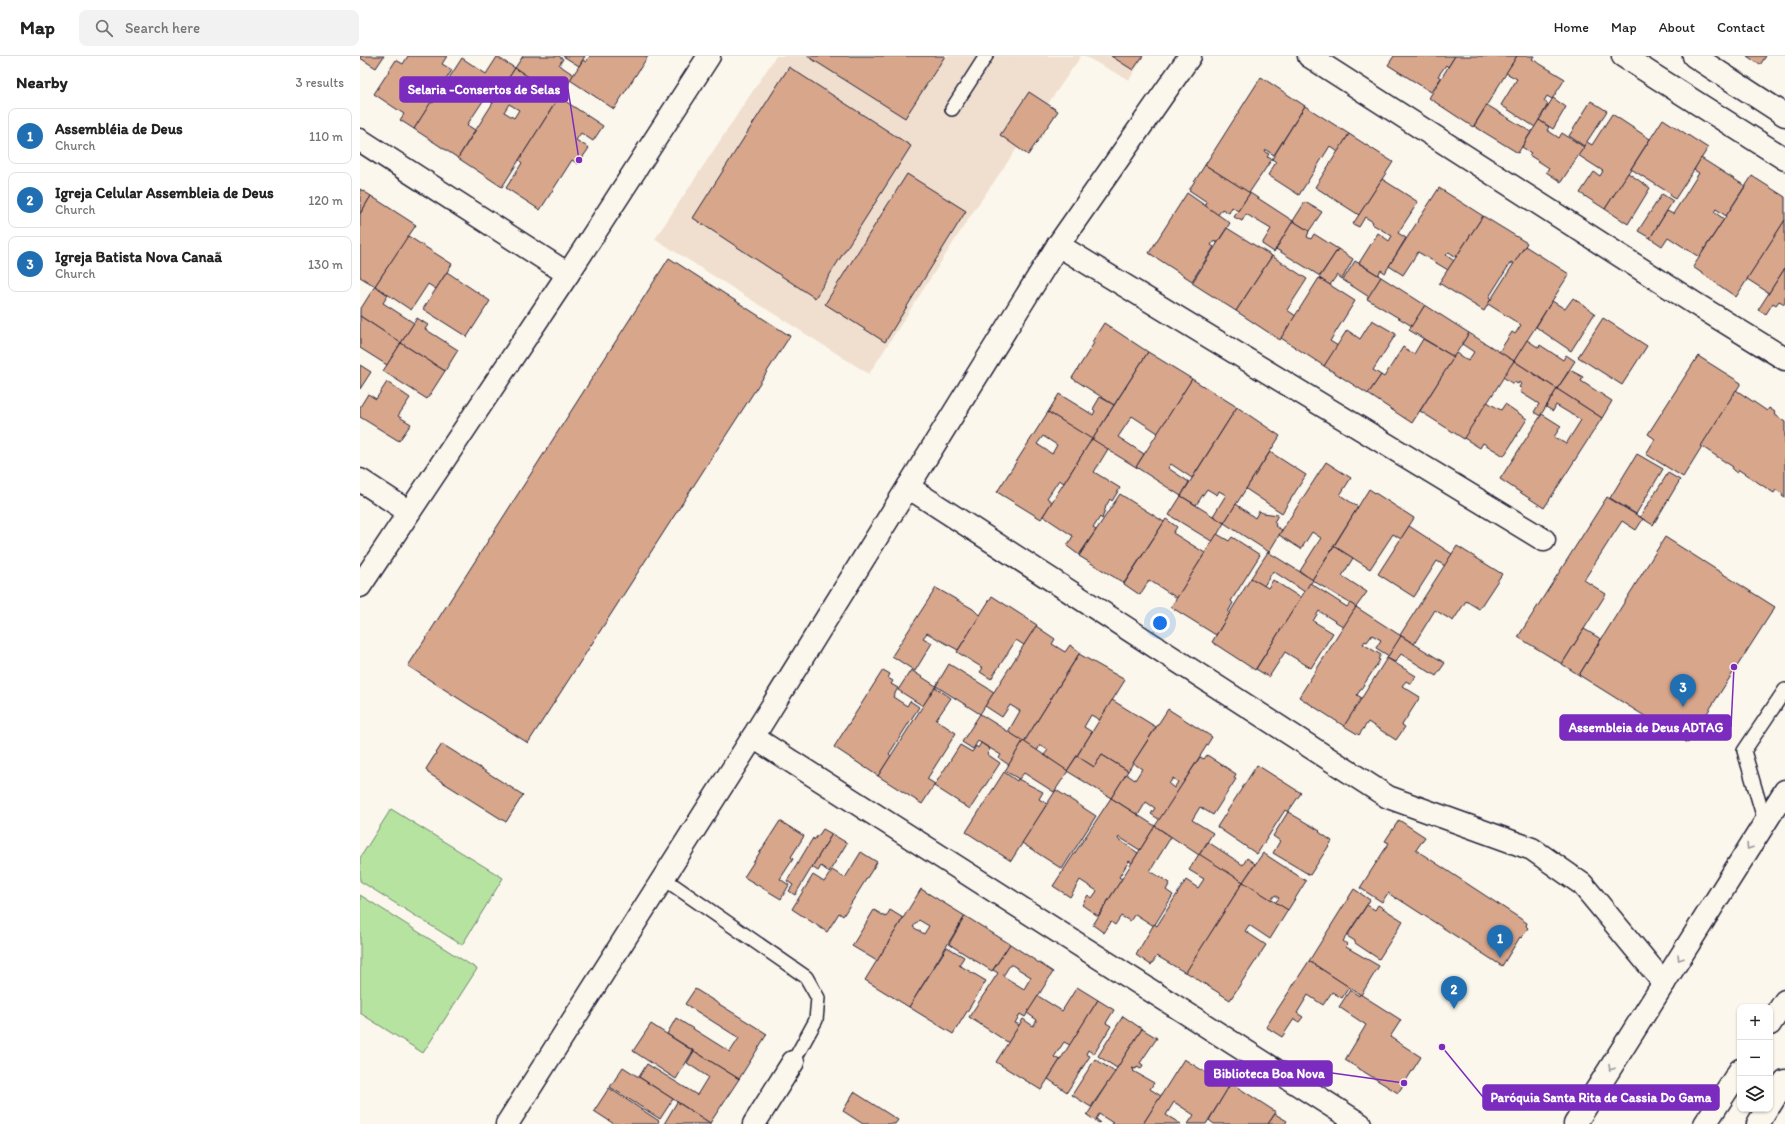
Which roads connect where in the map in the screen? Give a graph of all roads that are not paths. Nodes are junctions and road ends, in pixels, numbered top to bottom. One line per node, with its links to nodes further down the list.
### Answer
1 (709, 56): 12 (street)
2 (986, 56): 7 (lane)
3 (1309, 56): 13 (street)
4 (1623, 56): 10 (street)
5 (1694, 56): 8 (street)
6 (1188, 57): 11 (street)
7 (952, 109)
8 (1785, 115)
9 (360, 140): 12 (street)
10 (1785, 159)
11 (1058, 245): 15 (street); 17 (street)
12 (568, 274): 16 (street)
13 (1785, 359)
14 (360, 480): 16 (street)
15 (908, 487): 20 (street); 24 (street)
16 (409, 512): 18 (street)
17 (1544, 540)
18 (360, 586)
19 (1785, 690): 22 (lane)
20 (753, 737): 23 (street); 34 (street)
21 (1785, 791): 22 (street)
22 (1765, 822): 24 (street, one-way to 24)
23 (664, 878): 27 (lane); 32 (street)
24 (1664, 983): 35 (street, one-way to 35)
25 (1785, 1001): 26 (street)
26 (1773, 1019)
27 (794, 1062): 33 (street)
28 (1737, 1075): 36 (street)
29 (1785, 1081): 30 (street)
30 (1773, 1099)
31 (1765, 1112): 37 (street)
32 (507, 1124)
33 (754, 1124)
34 (1360, 1124)
35 (1576, 1124)
36 (1705, 1124)
37 (1758, 1124)

